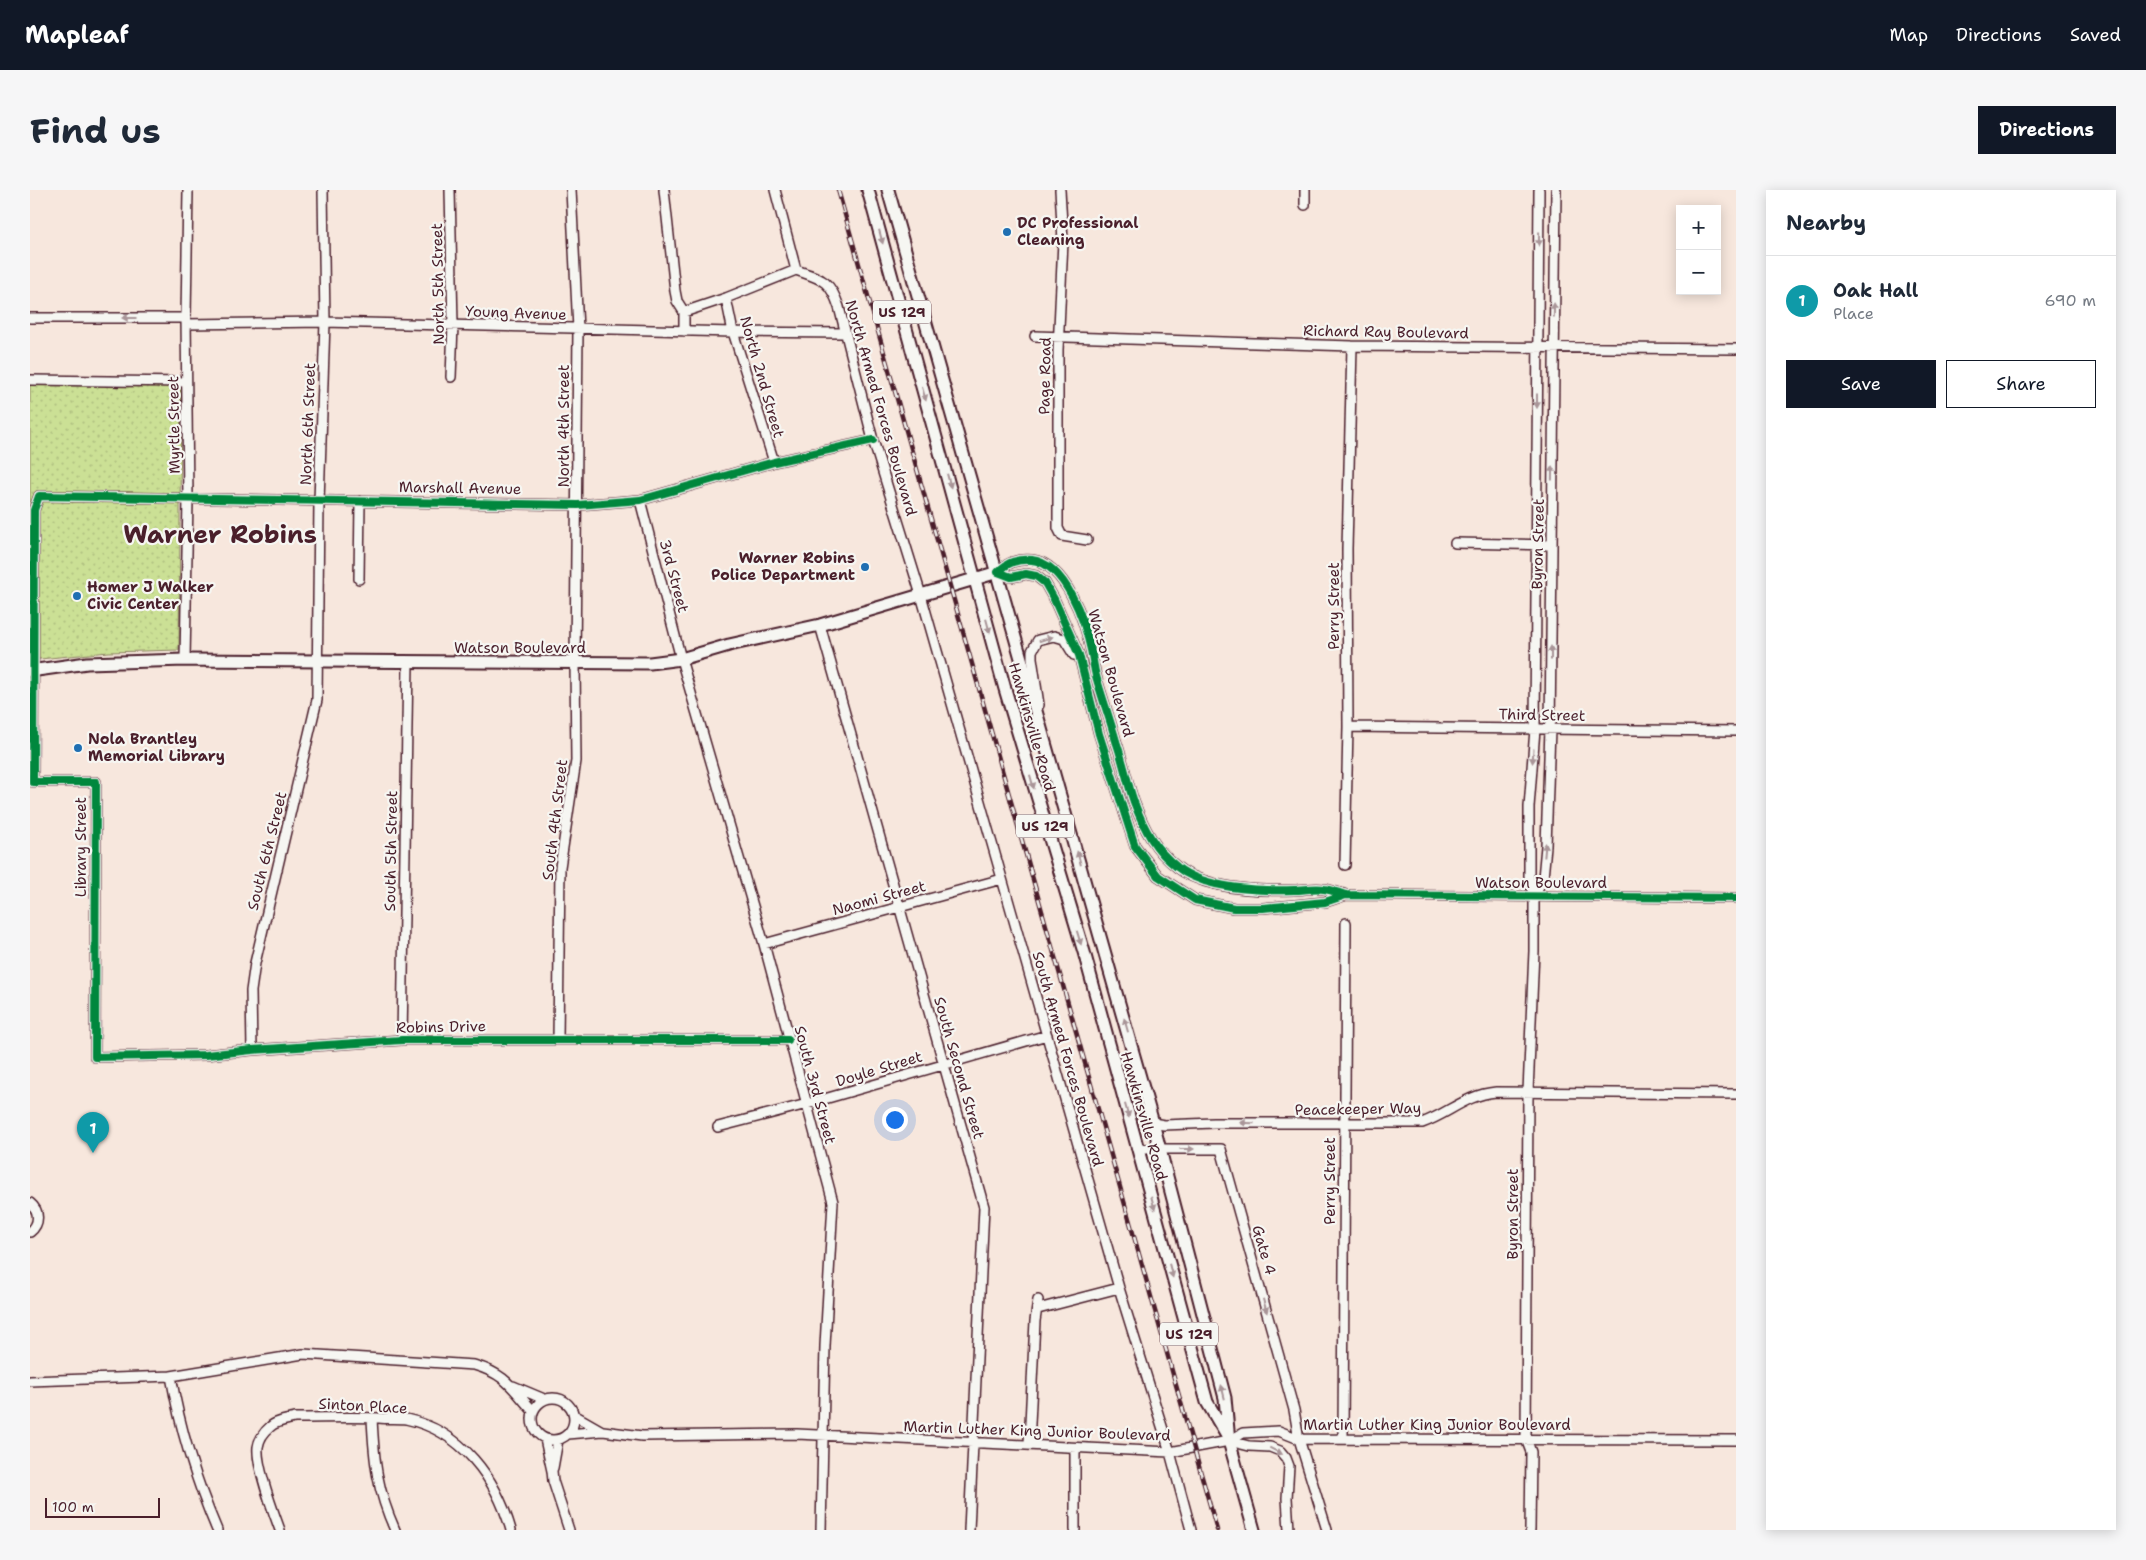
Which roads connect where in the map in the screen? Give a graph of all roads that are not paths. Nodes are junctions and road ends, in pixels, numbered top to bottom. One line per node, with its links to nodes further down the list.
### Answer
1 (188, 190): 18 (street, Myrtle Street)
2 (323, 190): 19 (street, North 6th Street)
3 (450, 190): 20 (street, North 5th Street)
4 (571, 190): 21 (street, North 4th Street)
5 (664, 190): 16 (street)
6 (775, 190): 14 (street)
7 (868, 190): 49 (main road, Hawkinsville Road / US 129, one-way to 49)
8 (888, 190): 47 (main road, Hawkinsville Road / US 129)
9 (1060, 190): 26 (street, Page Road)
10 (1305, 190): 13 (street)
11 (1539, 190): 28 (street, Byron Street, one-way to 28)
12 (1556, 190): 29 (street, Byron Street, one-way to 12)
13 (1305, 205)
14 (796, 270): 15 (street); 24 (street, North Armed Forces Boulevard)
15 (726, 298): 16 (street); 23 (street, North 2nd Street)
16 (684, 312): 22 (street)
17 (30, 318): 18 (street, Young Avenue, one-way to 17)
18 (186, 321): 19 (street, Young Avenue); 33 (street, Myrtle Street)
19 (325, 322): 20 (street, Young Avenue); 40 (street, North 6th Street)
20 (453, 325): 21 (street, Young Avenue); 31 (street, North 5th Street)
21 (578, 329): 22 (street, Young Avenue); 42 (street, North 4th Street)
22 (684, 331): 23 (street, Young Avenue)
23 (733, 332): 24 (street, Young Avenue); 37 (street, North 2nd Street)
24 (844, 332): 34 (street, North Armed Forces Boulevard)
25 (1035, 336): 26 (street, Richard Ray Boulevard)
26 (1059, 336): 27 (street, Richard Ray Boulevard); 43 (street, Page Road)
27 (1352, 346): 28 (street, Richard Ray Boulevard); 61 (street, Perry Street)
28 (1538, 347): 29 (street, Richard Ray Boulevard); 35 (street, Byron Street, one-way to 35)
29 (1554, 347): 30 (street, Richard Ray Boulevard); 36 (street, Byron Street)
30 (1736, 349)
31 (451, 377)
32 (30, 380): 33 (street)
33 (186, 382): 38 (street, Myrtle Street)
34 (873, 440): 37 (street, Marshall Avenue); 50 (street, North Armed Forces Boulevard)
35 (1537, 453): 36 (street); 45 (street, Byron Street)
36 (1552, 453): 46 (street, Byron Street, one-way to 36)
37 (774, 462): 39 (street, Marshall Avenue)
38 (188, 500): 40 (street, Marshall Avenue); 53 (street, Myrtle Street); 57 (street, Marshall Avenue)
39 (640, 500): 42 (street, Marshall Avenue); 52 (street, 3rd Street)
40 (319, 501): 41 (street, Marshall Avenue); 54 (street, North 6th Street)
41 (360, 501): 42 (street, Marshall Avenue); 48 (street)
42 (578, 505): 56 (street, North 4th Street)
43 (1087, 540)
44 (1454, 543): 45 (street)
45 (1536, 545): 46 (street); 59 (street, Byron Street)
46 (1551, 545): 60 (street, Byron Street, one-way to 46)
47 (998, 572): 49 (main road, Watson Boulevard); 58 (street, Watson Boulevard); 65 (main road, Hawkinsville Road / US 129); 68 (street, Watson Boulevard)
48 (360, 579)
49 (975, 579): 50 (main road, Watson Boulevard); 87 (main road, Hawkinsville Road / US 129, one-way to 87)
50 (921, 595): 51 (main road, Watson Boulevard); 67 (street, South Armed Forces Boulevard)
51 (820, 625): 52 (main road, Watson Boulevard); 71 (street, South Second Street)
52 (682, 659): 56 (main road, Watson Boulevard); 73 (street, South 3rd Street)
53 (185, 660): 54 (main road, Watson Boulevard); 57 (main road, Watson Boulevard)
54 (317, 660): 55 (main road, Watson Boulevard); 78 (street, South 6th Street)
55 (408, 662): 56 (main road, Watson Boulevard); 75 (street, South 5th Street)
56 (575, 663): 76 (street, South 4th Street)
57 (31, 670): 79 (street, Library Street)
58 (1085, 680): 65 (street, one-way to 58); 68 (street, Watson Boulevard)
59 (1535, 685): 60 (street); 62 (street, Byron Street)
60 (1550, 685): 63 (street, Byron Street)
61 (1348, 727): 62 (street, Third Street); 66 (street, Perry Street)
62 (1535, 729): 63 (street, Third Street); 69 (street, Byron Street, one-way to 69)
63 (1550, 729): 64 (street, Third Street); 69 (street, Byron Street, one-way to 63)
64 (1736, 731)
65 (1043, 732): 84 (main road, Hawkinsville Road / US 129, one-way to 65)
66 (1345, 866)
67 (1002, 879): 71 (street, Naomi Street); 74 (street, South Armed Forces Boulevard)
68 (1346, 895): 69 (street, Watson Boulevard)
69 (1534, 897): 70 (street, Watson Boulevard); 81 (street, Byron Street)
70 (1736, 898)
71 (898, 907): 73 (street, Naomi Street); 80 (street, South Second Street)
72 (1346, 923): 85 (street, Perry Street)
73 (764, 944): 77 (street, South 3rd Street)
74 (1047, 1035): 80 (street, Doyle Street); 91 (street, South Armed Forces Boulevard)
75 (402, 1040): 76 (street, Robins Drive); 78 (street, Robins Drive)
76 (558, 1040): 77 (street, Robins Drive)
77 (788, 1040): 83 (street, South 3rd Street)
78 (252, 1050): 79 (street, Robins Drive)
79 (94, 1057)
80 (943, 1064): 83 (street, Doyle Street); 109 (street, South Second Street)
81 (1528, 1092): 82 (street, Peacekeeper Way); 85 (street, Peacekeeper Way); 105 (street, Byron Street)
82 (1736, 1094)
83 (807, 1104): 86 (street, Doyle Street); 101 (street, South 3rd Street)
84 (1154, 1123): 85 (street, Peacekeeper Way, one-way to 84); 88 (main road, Hawkinsville Road / US 129)
85 (1344, 1124): 104 (street, Perry Street)
86 (718, 1127)
87 (1138, 1149): 88 (street, Gate 4); 108 (main road, Hawkinsville Road / US 129, one-way to 108)
88 (1160, 1149): 103 (street, Gate 4, one-way to 103); 108 (main road, Hawkinsville Road / US 129, one-way to 88)
89 (30, 1203): 90 (street)
90 (30, 1232)
91 (1119, 1288): 110 (street); 112 (street, South Armed Forces Boulevard)
92 (171, 1376): 93 (street); 94 (street); 114 (street)
93 (30, 1381)
94 (513, 1386): 95 (street); 96 (street)
95 (544, 1399): 96 (street); 97 (street)
96 (532, 1411): 102 (street)
97 (574, 1415): 99 (street, Martin Luther King Junior Boulevard); 100 (street)
98 (372, 1418): 115 (street, Sinton Place); 116 (street); 117 (street, Sinton Place)
99 (602, 1431): 100 (street, Martin Luther King Junior Boulevard); 101 (street, Martin Luther King Junior Boulevard)
100 (568, 1434): 106 (street)
101 (822, 1436): 109 (street, Martin Luther King Junior Boulevard); 119 (street, South 3rd Street)
102 (545, 1439): 106 (street); 113 (street)
103 (1299, 1439): 104 (street, Martin Luther King Junior Boulevard); 108 (street, Martin Luther King Junior Boulevard); 125 (street)
104 (1342, 1439): 105 (street, Martin Luther King Junior Boulevard)
105 (1526, 1439): 107 (street, Martin Luther King Junior Boulevard); 126 (street, Byron Street)
106 (558, 1440): 113 (street)
107 (1736, 1440)
108 (1229, 1441): 112 (street, Martin Luther King Junior Boulevard); 123 (main road, Hawkinsville Road / US 129); 124 (street, one-way to 124)
109 (972, 1443): 110 (street, Martin Luther King Junior Boulevard); 120 (street, South Second Street)
110 (1029, 1444): 111 (street, Martin Luther King Junior Boulevard)
111 (1075, 1448): 112 (street, Martin Luther King Junior Boulevard); 121 (street)
112 (1170, 1452): 122 (street, South Armed Forces Boulevard)
113 (552, 1471): 118 (street)
114 (217, 1530)
115 (280, 1530)
116 (395, 1530)
117 (511, 1530)
118 (570, 1530)
119 (820, 1530)
120 (969, 1530)
121 (1076, 1530)
122 (1191, 1530)
123 (1254, 1530)
124 (1290, 1530)
125 (1327, 1530)
126 (1530, 1530)

